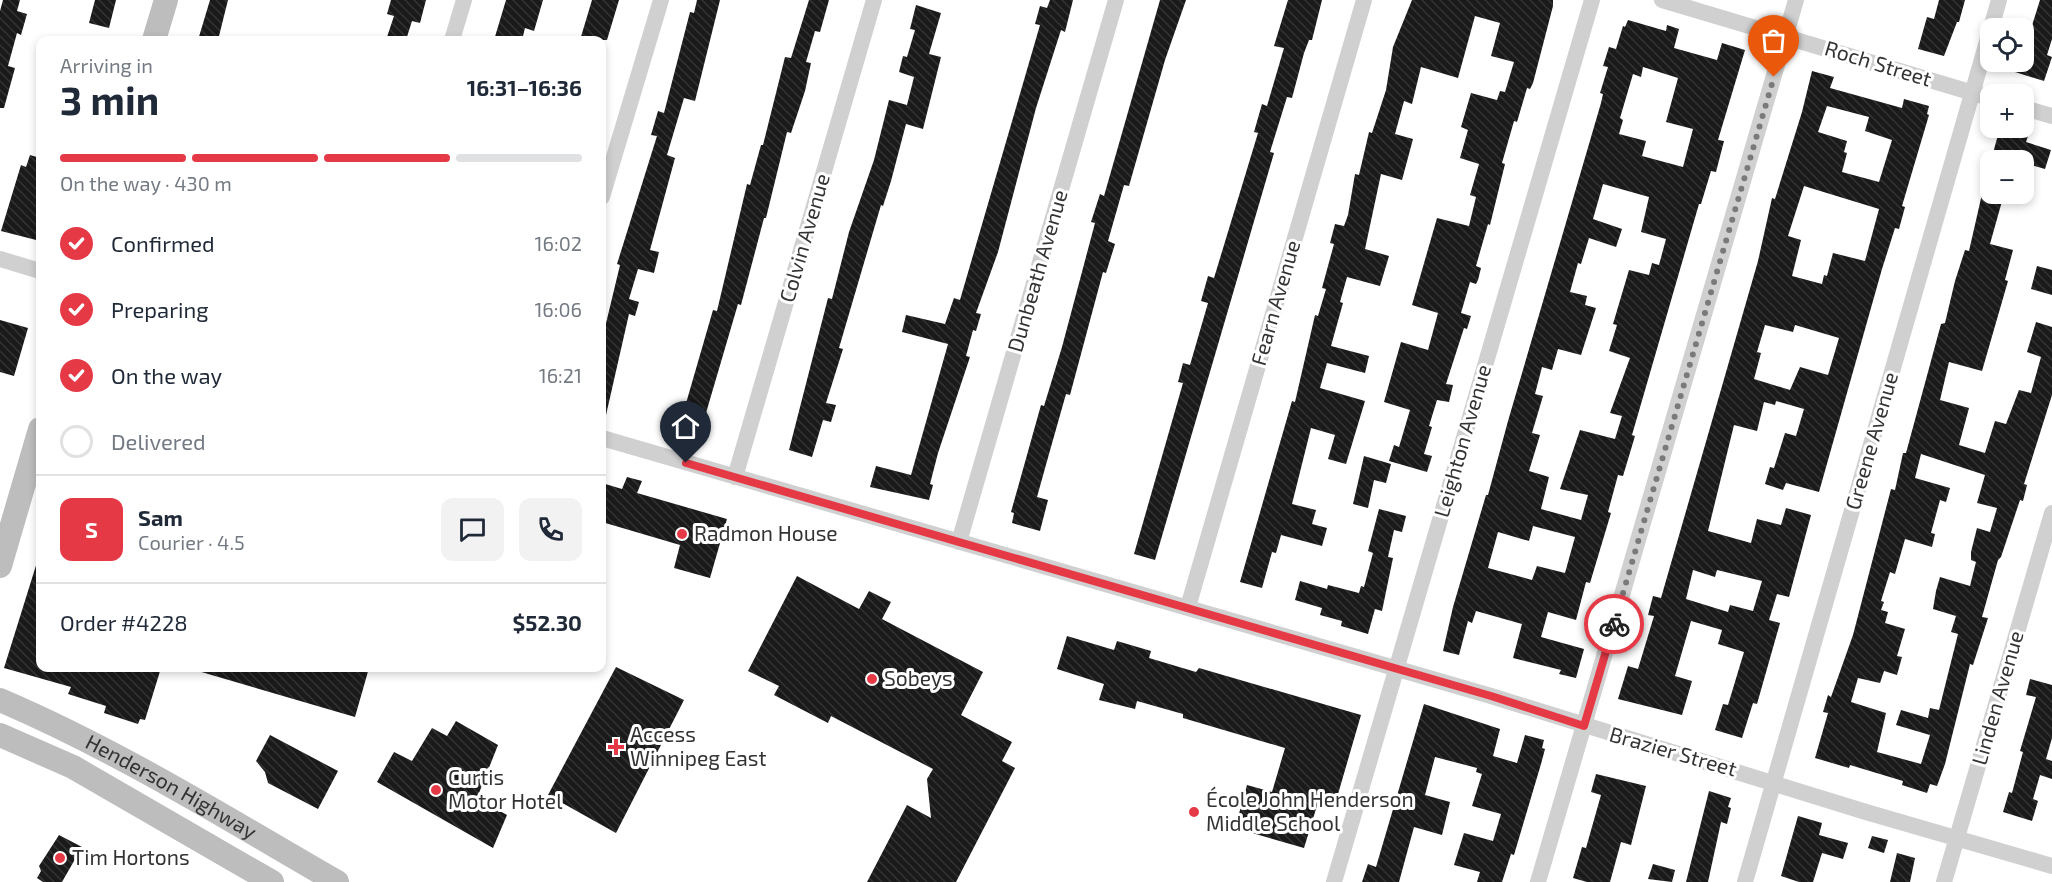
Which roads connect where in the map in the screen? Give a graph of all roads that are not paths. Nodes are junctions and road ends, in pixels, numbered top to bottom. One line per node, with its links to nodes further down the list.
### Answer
1 (166, 0): 11 (main road)
2 (464, 0): 12 (street)
3 (661, 0): 18 (street)
4 (874, 0): 23 (street, Colvin Avenue)
5 (1116, 0): 25 (street, Dunbeath Avenue)
6 (1364, 0): 27 (street, Fearn Avenue)
7 (1592, 0): 28 (street, Leighton Avenue)
8 (1662, 0): 13 (street, Roch Street)
9 (1796, 0): 13 (street)
10 (1999, 0): 14 (street, Greene Avenue)
11 (155, 36)
12 (453, 36)
13 (1786, 36): 14 (street, Roch Street); 30 (street)
14 (1972, 92): 15 (street, Roch Street); 32 (street, Greene Avenue)
15 (1980, 95)
16 (2034, 111): 17 (street)
17 (2052, 116)
18 (606, 184)
19 (0, 259): 20 (street)
20 (36, 270)
21 (606, 439): 23 (street, Brazier Street)
22 (36, 443): 26 (main road)
23 (735, 477): 25 (street, Brazier Street)
24 (2052, 513): 35 (street, Linden Avenue)
25 (959, 542): 27 (street, Brazier Street)
26 (0, 566)
27 (1188, 607): 28 (street, Brazier Street)
28 (1397, 668): 30 (street, Brazier Street); 39 (street, Leighton Avenue)
29 (0, 700): 33 (main road, Henderson Highway)
30 (1584, 726): 32 (street, Brazier Street); 40 (street)
31 (0, 735): 34 (main road, Henderson Highway)
32 (1775, 783): 35 (street, Brazier Street); 41 (street, Greene Avenue)
33 (183, 794): 34 (main road); 38 (main road, Henderson Highway)
34 (153, 814): 37 (main road, Henderson Highway)
35 (1956, 839): 36 (street, Brazier Street); 42 (street, Linden Avenue)
36 (2052, 866)
37 (272, 882)
38 (337, 882)
39 (1334, 882)
40 (1539, 882)
41 (1745, 882)
42 (1944, 882)

